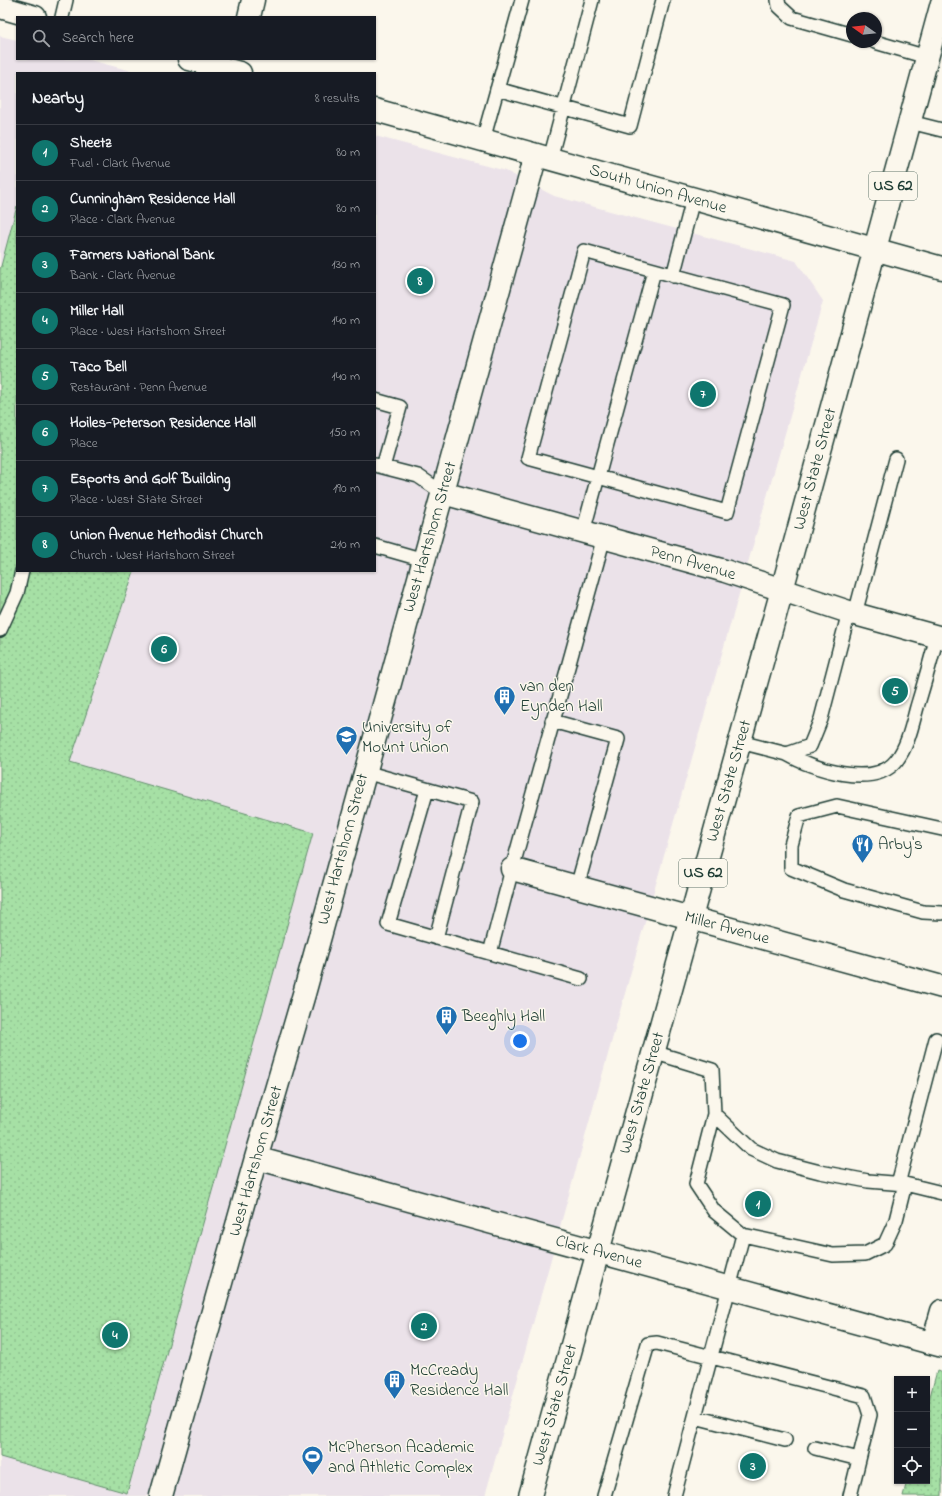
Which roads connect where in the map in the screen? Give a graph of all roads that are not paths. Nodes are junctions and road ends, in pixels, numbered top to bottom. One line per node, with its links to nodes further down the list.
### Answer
1 (66, 0): 10 (lane)
2 (253, 0): 11 (main road)
3 (522, 0): 17 (lane)
4 (592, 0): 18 (lane)
5 (662, 0): 18 (lane)
6 (778, 0): 12 (lane)
7 (942, 3): 14 (main road, US 62)
8 (0, 7): 9 (main road)
9 (32, 16)
10 (62, 16)
11 (249, 16)
12 (846, 33)
13 (882, 44): 14 (lane)
14 (928, 57): 20 (main road, US 62)
15 (193, 60): 16 (main road)
16 (237, 68)
17 (497, 89): 18 (lane); 22 (lane)
18 (563, 108): 23 (lane)
19 (376, 110): 22 (main road, South Union Avenue)
20 (910, 122): 21 (lane); 25 (main road, US 62)
21 (942, 130)
22 (483, 140): 23 (main road, South Union Avenue)
23 (543, 157): 24 (main road, South Union Avenue); 33 (main road, West Hartshorn Street)
24 (692, 199): 25 (main road, South Union Avenue); 28 (lane)
25 (876, 250): 26 (main road, South Union Avenue); 38 (main road, West State Street / US 62)
26 (942, 268)
27 (654, 271): 28 (lane); 32 (lane); 32 (lane)
28 (673, 276): 32 (lane)
29 (376, 400): 31 (lane)
30 (896, 459): 39 (lane)
31 (379, 466): 33 (lane)
32 (598, 477): 34 (lane)
33 (443, 493): 34 (main road, Penn Avenue); 36 (main road, West Hartshorn Street)
34 (594, 534): 38 (main road, Penn Avenue); 42 (lane)
35 (376, 546): 36 (lane)
36 (424, 560): 45 (main road, West Hartshorn Street)
37 (22, 572): 40 (lane)
38 (782, 590): 39 (main road, Penn Avenue); 43 (main road, West State Street / US 62)
39 (852, 613): 41 (main road, Penn Avenue); 44 (lane)
40 (0, 630)
41 (940, 637): 44 (lane)
42 (552, 721): 48 (lane); 49 (lane)
43 (740, 742): 44 (lane); 51 (main road, West State Street / US 62)
44 (787, 754)
45 (365, 772): 46 (lane); 59 (main road, West Hartshorn Street)
46 (427, 790): 52 (lane); 52 (lane)
47 (942, 829): 50 (lane)
48 (512, 869): 49 (main road, Miller Avenue); 53 (lane)
49 (577, 887): 51 (main road, Miller Avenue)
50 (942, 913)
51 (691, 918): 55 (main road, Miller Avenue); 57 (main road, West State Street / US 62)
52 (436, 938): 53 (lane)
53 (490, 953): 54 (lane)
54 (581, 979)
55 (942, 987)
56 (936, 1039): 60 (lane)
57 (653, 1052): 58 (lane); 63 (main road, West State Street / US 62)
58 (714, 1114): 60 (lane); 62 (lane)
59 (256, 1158): 63 (main road, Clark Avenue); 72 (main road, West Hartshorn Street)
60 (901, 1184): 61 (lane); 62 (lane)
61 (942, 1193)
62 (743, 1235): 64 (lane)
63 (598, 1252): 64 (main road, Clark Avenue); 73 (main road, West State Street / US 62)
64 (730, 1288): 66 (main road, Clark Avenue); 67 (lane)
65 (942, 1311): 66 (main road)
66 (937, 1344)
67 (711, 1358): 68 (lane); 71 (lane); 74 (lane)
68 (695, 1417): 69 (lane); 75 (lane)
69 (785, 1440)
70 (815, 1448): 71 (lane)
71 (859, 1459): 76 (lane)
72 (161, 1496)
73 (530, 1496)
74 (604, 1496)
75 (674, 1496)
76 (850, 1496)

